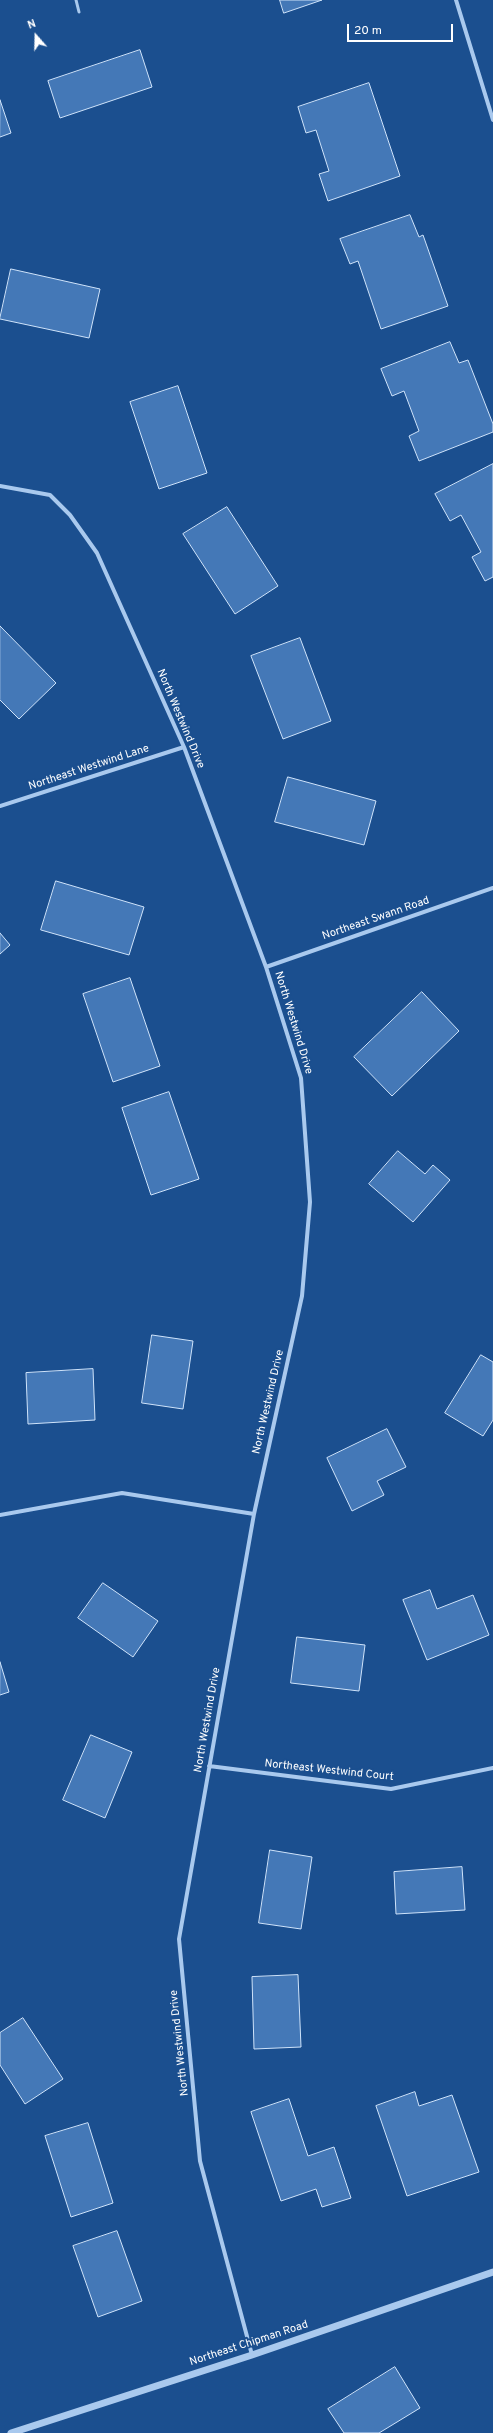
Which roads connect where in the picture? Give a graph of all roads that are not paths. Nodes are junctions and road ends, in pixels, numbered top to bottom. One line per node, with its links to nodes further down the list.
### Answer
1 (76, 0): 3 (lane)
2 (456, 0): 4 (street)
3 (79, 12)
4 (493, 120)
5 (0, 486): 6 (street, North Westwind Drive)
6 (184, 747): 7 (street, Northeast Westwind Lane); 9 (street, North Westwind Drive)
7 (0, 806)
8 (493, 888): 9 (street, Northeast Swann Road)
9 (266, 967): 10 (street, North Westwind Drive)
10 (254, 1514): 11 (street); 12 (street, North Westwind Drive)
11 (0, 1515)
12 (208, 1766): 13 (street, Northeast Westwind Court); 15 (street, North Westwind Drive)
13 (493, 1768)
14 (493, 2272): 15 (street, Northeast Chipman Road)
15 (252, 2355): 16 (street, Northeast Chipman Road)
16 (11, 2433)

